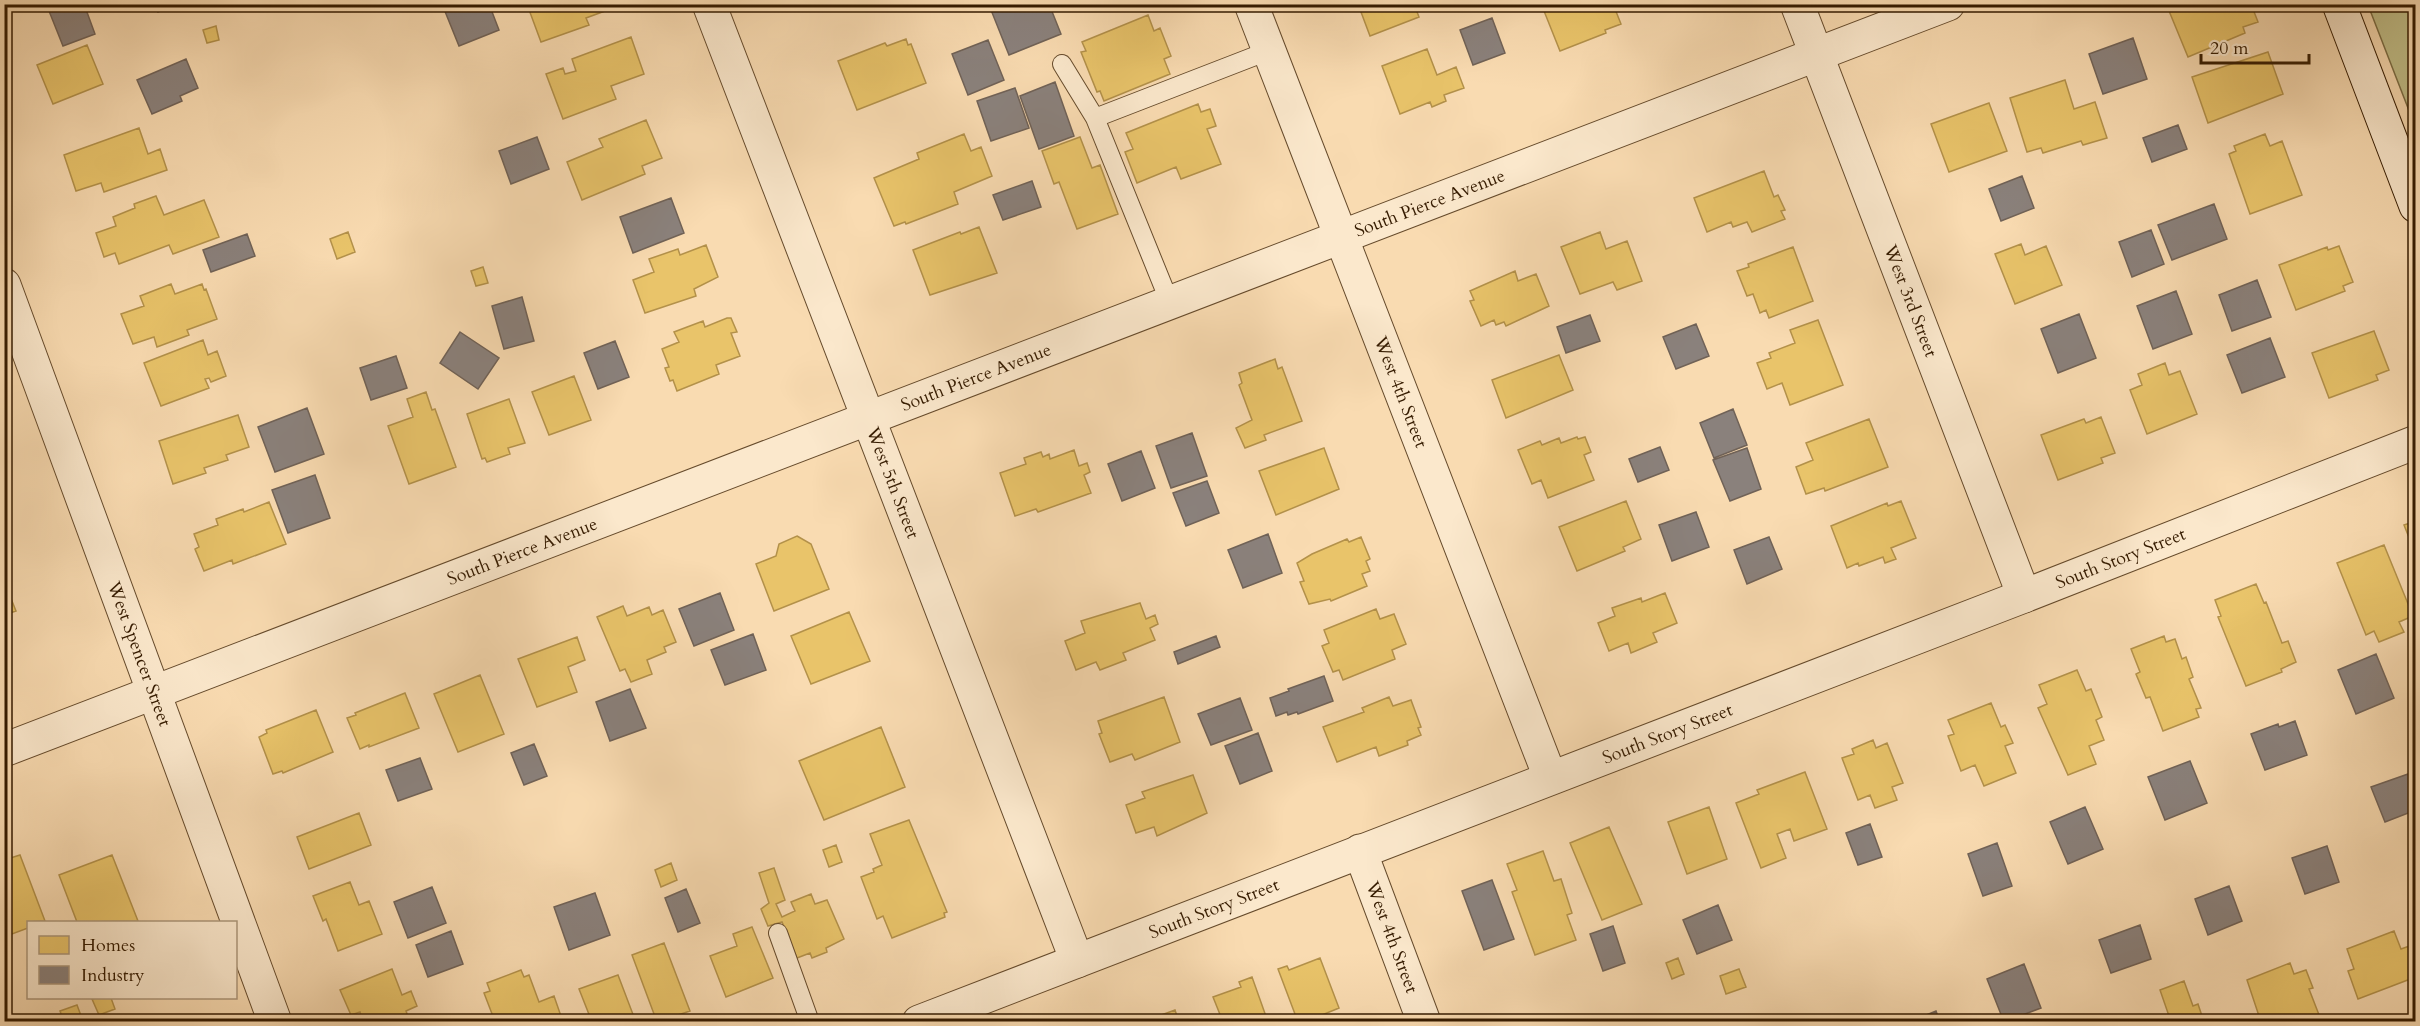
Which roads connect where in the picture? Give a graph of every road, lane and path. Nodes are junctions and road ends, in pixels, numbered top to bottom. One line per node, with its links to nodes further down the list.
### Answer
1 (709, 4): 14 (street, West 5th Street)
2 (1251, 4): 6 (street, West 4th Street)
3 (1797, 4): 7 (street, West 3rd Street)
4 (1948, 4): 7 (street, South Pierce Avenue)
5 (2339, 4): 10 (street)
6 (1268, 51): 9 (lane); 11 (street, West 4th Street)
7 (1818, 56): 11 (street, South Pierce Avenue); 16 (street, West 3rd Street)
8 (1062, 64): 9 (lane)
9 (1095, 118): 13 (lane)
10 (2415, 206)
11 (1340, 238): 13 (street, South Pierce Avenue); 19 (street, West 4th Street)
12 (4, 285): 17 (street, West Spencer Street)
13 (1170, 303): 14 (street, South Pierce Avenue)
14 (867, 419): 17 (street, South Pierce Avenue); 22 (street, West 5th Street)
15 (2415, 442): 16 (street, South Story Street)
16 (2024, 596): 19 (street, South Story Street)
17 (154, 693): 18 (street, South Pierce Avenue); 23 (street, West Spencer Street)
18 (4, 750)
19 (1550, 777): 20 (street, South Story Street)
20 (1360, 851): 22 (street, South Story Street); 26 (street, West 4th Street)
21 (778, 933): 24 (lane)
22 (1077, 961): 25 (street, South Story Street)
23 (275, 1022)
24 (810, 1022)
25 (919, 1022)
26 (1424, 1022)

